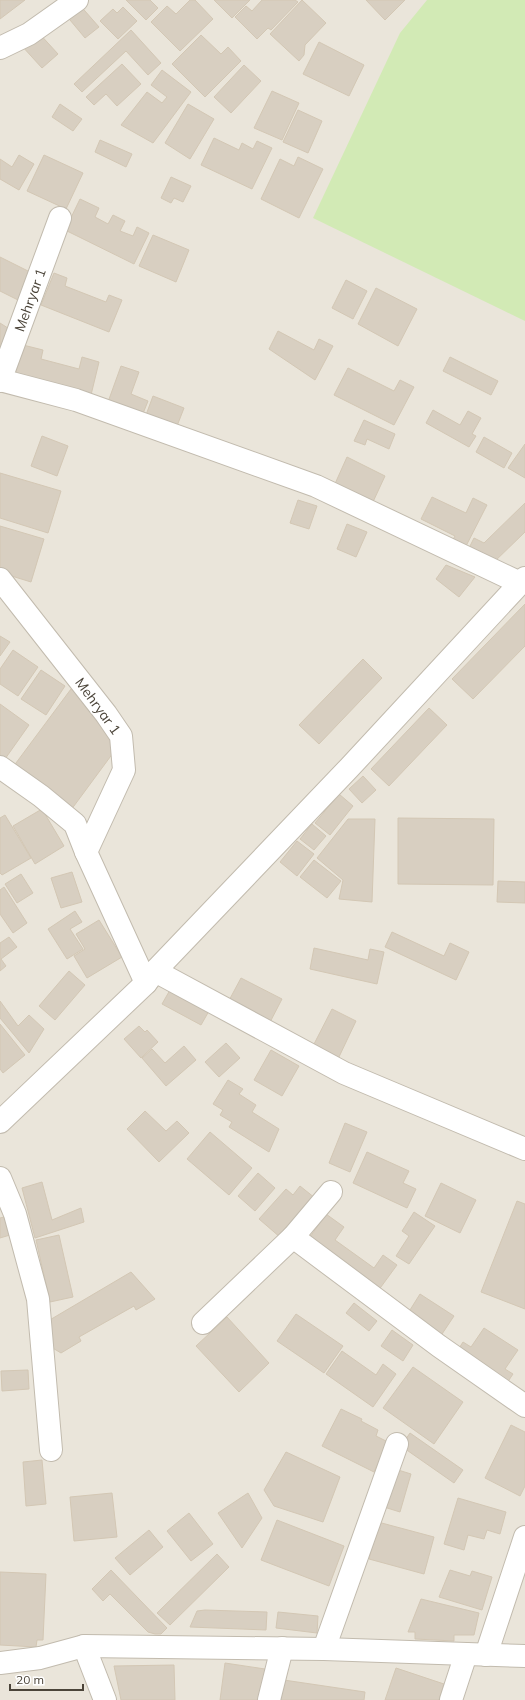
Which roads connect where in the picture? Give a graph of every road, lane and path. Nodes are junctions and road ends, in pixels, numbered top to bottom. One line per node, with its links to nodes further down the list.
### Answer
1 (77, 0): 2 (street)
2 (0, 48)
3 (60, 218): 4 (street, Mehryar 1)
4 (0, 381): 6 (street)
5 (0, 579): 8 (street, Mehryar 1)
6 (523, 580): 9 (street)
7 (0, 767): 8 (street)
8 (86, 852): 9 (street)
9 (150, 977): 10 (street); 11 (street)
10 (0, 1122)
11 (525, 1149)
12 (0, 1178): 18 (street)
13 (331, 1192): 14 (street)
14 (293, 1237): 15 (street); 16 (street)
15 (203, 1323)
16 (525, 1406)
17 (397, 1444): 22 (street)
18 (51, 1450)
19 (525, 1537): 23 (street)
20 (84, 1646): 21 (street); 25 (street); 26 (street)
21 (282, 1648): 22 (street); 27 (street)
22 (324, 1649): 23 (street)
23 (476, 1654): 24 (street); 28 (street)
24 (525, 1656)
25 (0, 1662)
26 (105, 1700)
27 (269, 1700)
28 (451, 1700)

